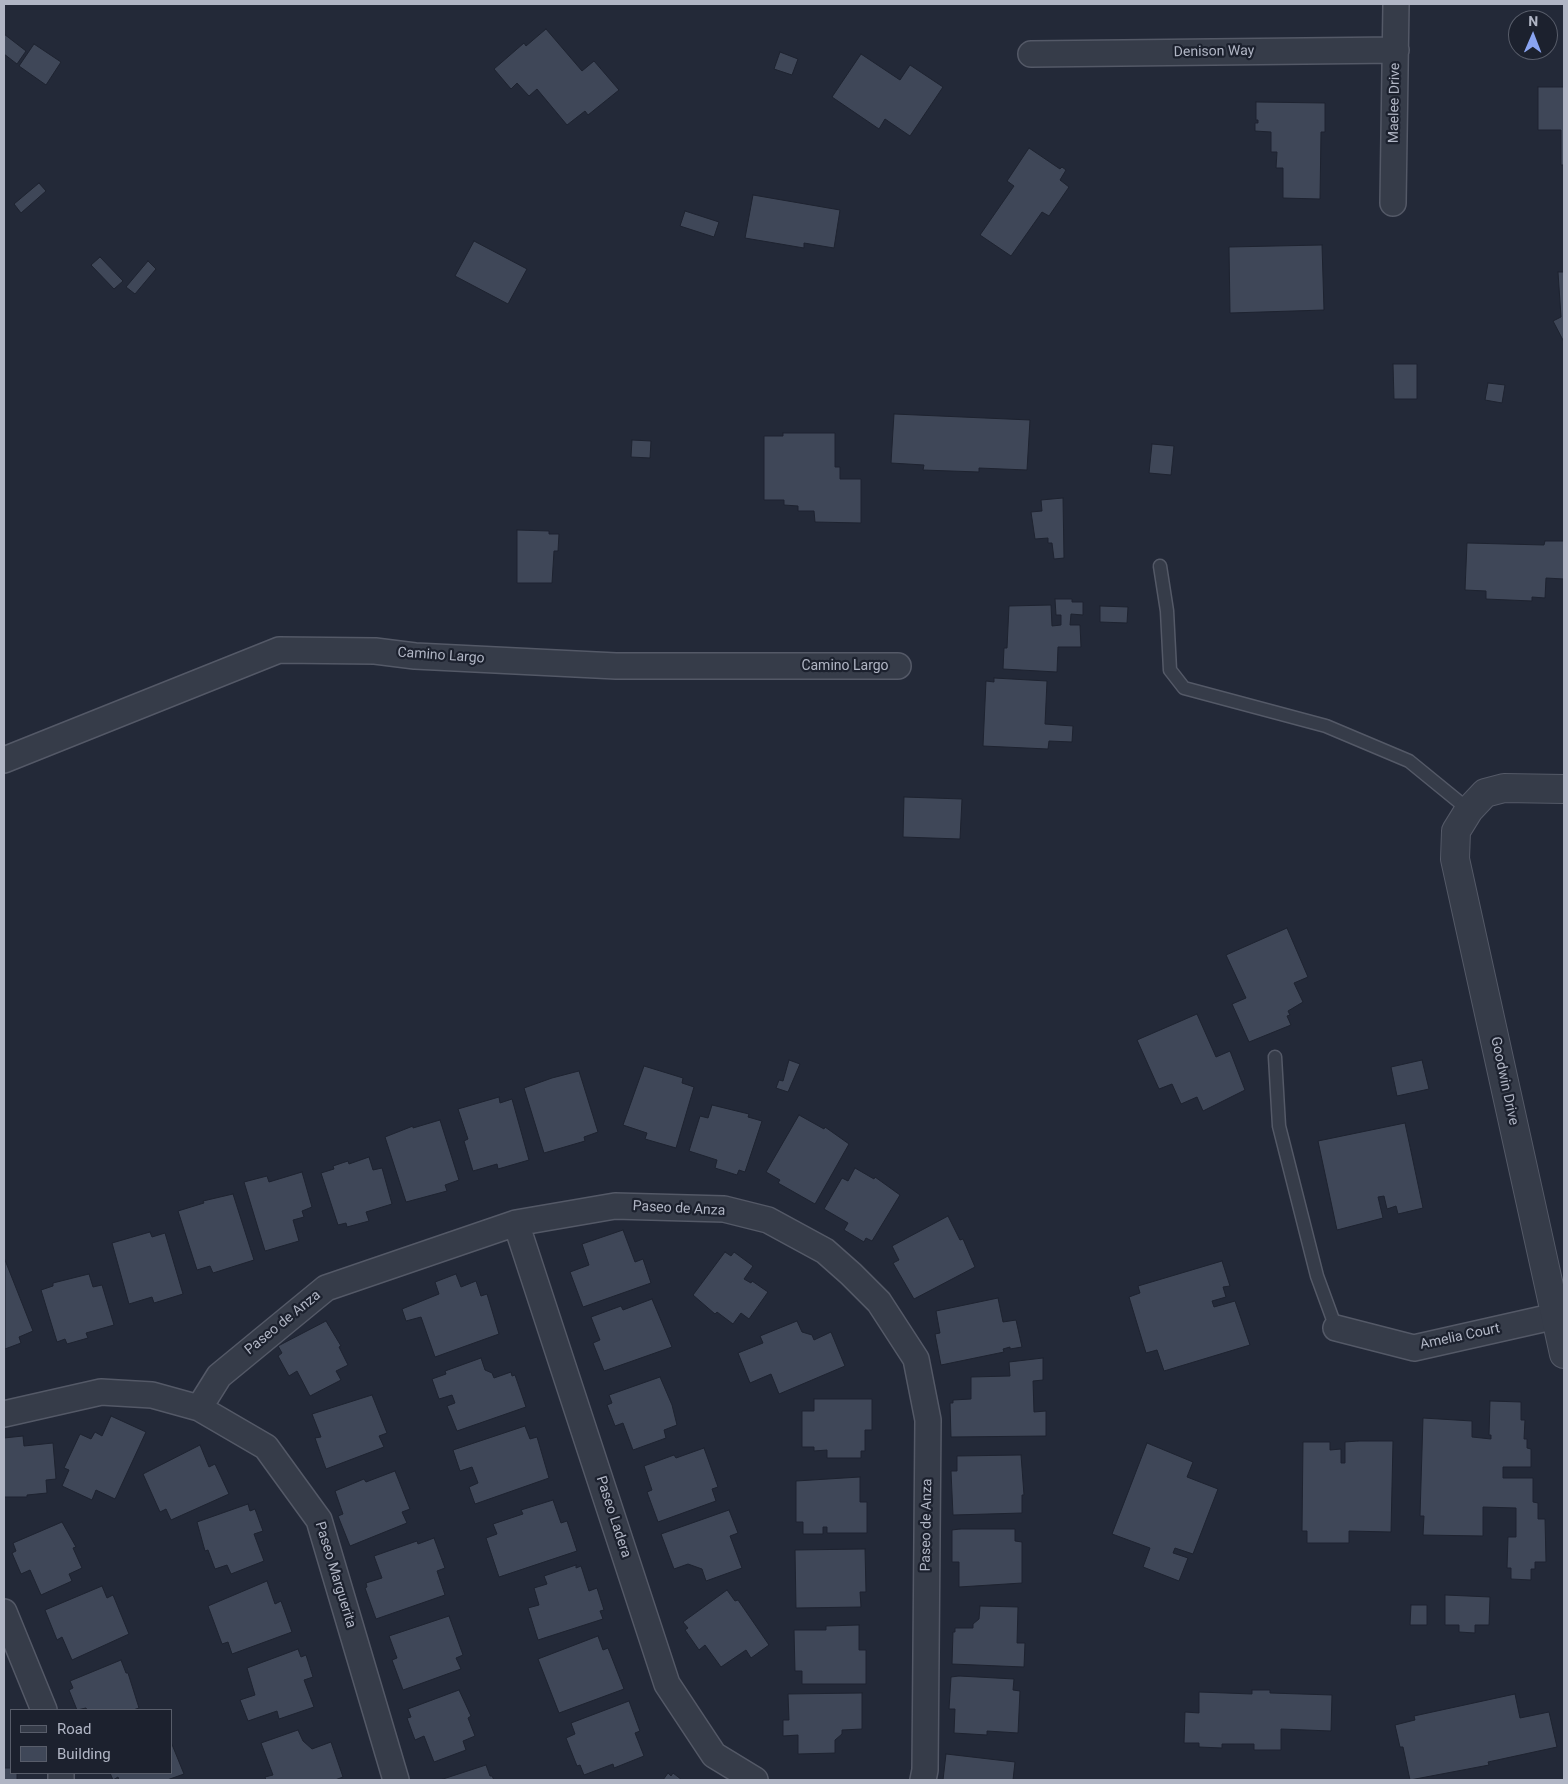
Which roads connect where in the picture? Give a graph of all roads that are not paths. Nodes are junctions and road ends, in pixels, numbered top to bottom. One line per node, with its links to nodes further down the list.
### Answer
1 (1396, 4): 2 (street, Maelee Drive)
2 (1396, 50): 3 (street, Denison Way); 4 (street, Maelee Drive)
3 (1031, 54)
4 (1393, 202)
5 (1160, 566): 9 (lane)
6 (898, 666): 7 (street, Camino Largo)
7 (4, 760)
8 (1564, 789): 9 (street, Goodwin Drive)
9 (1469, 810): 12 (street, Goodwin Drive)
10 (1275, 1057): 13 (lane)
11 (516, 1223): 15 (street, Paseo de Anza); 20 (street, Paseo Ladera); 21 (street, Paseo de Anza)
12 (1556, 1316): 13 (street, Amelia Court); 14 (street, Goodwin Drive)
13 (1336, 1328)
14 (1564, 1354)
15 (200, 1408): 16 (street, Paseo Marguerita); 19 (street, Paseo Marguerita)
16 (4, 1414)
17 (4, 1612): 18 (street)
18 (44, 1709)
19 (396, 1780)
20 (755, 1780)
21 (923, 1780)

